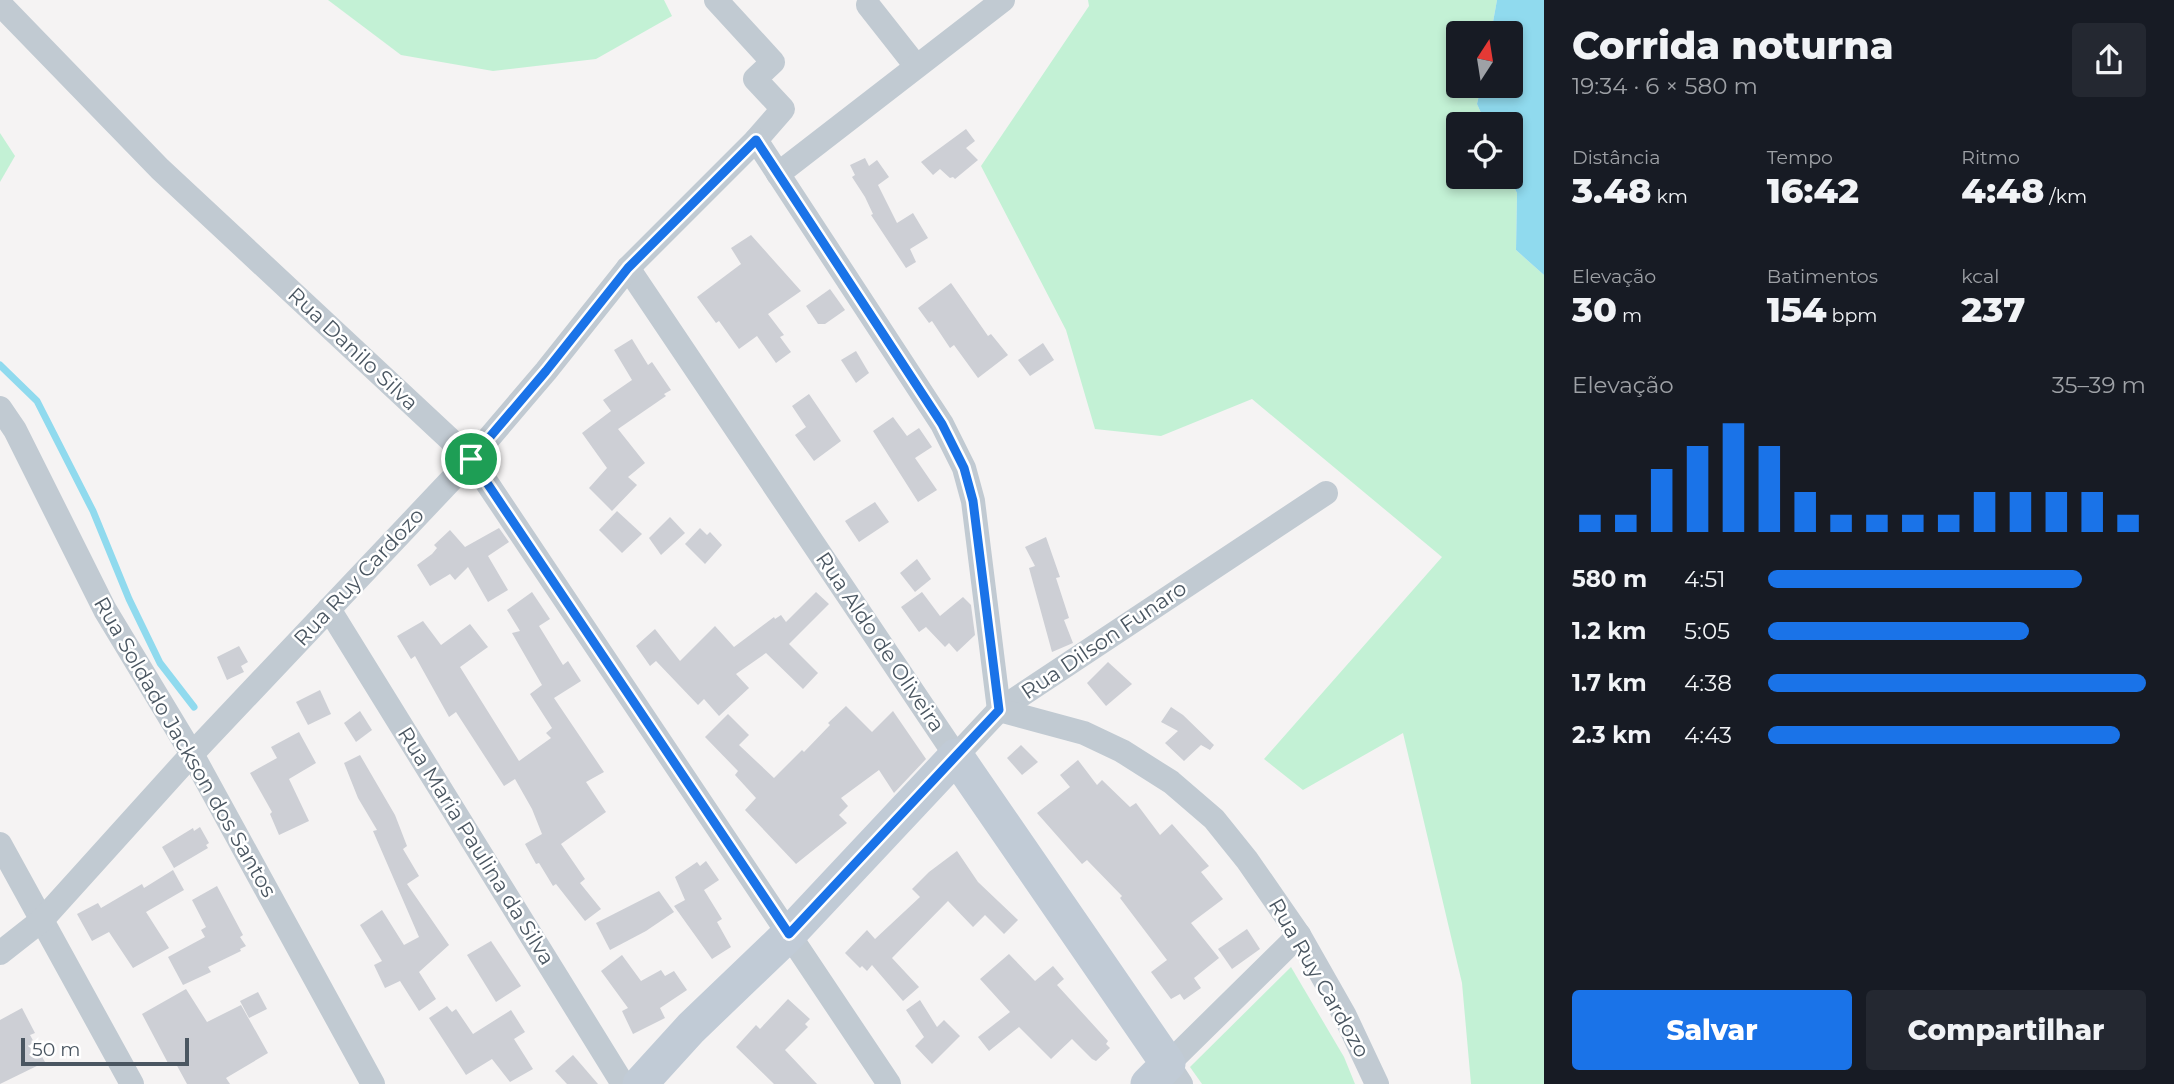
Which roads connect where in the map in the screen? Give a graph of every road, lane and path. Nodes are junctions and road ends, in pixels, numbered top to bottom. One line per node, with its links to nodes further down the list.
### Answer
1 (716, 0): 6 (street, Rua Ruy Cardozo)
2 (1003, 0): 5 (street)
3 (0, 4): 10 (street, Rua Danilo Silva)
4 (868, 5): 5 (street)
5 (916, 66): 7 (street)
6 (756, 140): 7 (street); 8 (street, Rua Ruy Cardozo)
7 (778, 174): 13 (street)
8 (628, 268): 10 (street, Rua Ruy Cardozo); 15 (street, Rua Aldo de Oliveira)
9 (0, 408): 14 (street, Rua Soldado Jackson dos Santos)
10 (471, 459): 12 (street, Rua Ruy Cardozo); 18 (street, Rua Danilo Silva)
11 (1326, 493): 13 (street, Rua Dilson Funaro)
12 (330, 609): 14 (street, Rua Ruy Cardozo); 24 (street, Rua Maria Paulina da Silva)
13 (999, 710): 15 (street, Rua Dilson Funaro); 19 (street, Rua Ruy Cardozo)
14 (191, 754): 17 (street, Rua Ruy Cardozo); 23 (street, Rua Soldado Jackson dos Santos)
15 (956, 756): 18 (street, Rua Dilson Funaro); 21 (street, Rua Aldo de Oliveira)
16 (0, 844): 17 (street)
17 (42, 920): 20 (street, Rua Ruy Cardozo); 22 (street)
18 (789, 934): 25 (street, Rua Dilson Funaro); 26 (street, Rua Danilo Silva)
19 (1299, 935): 21 (street); 27 (street, Rua Ruy Cardozo)
20 (0, 953)
21 (1166, 1077)
22 (132, 1084)
23 (373, 1084)
24 (623, 1084)
25 (640, 1084)
26 (889, 1084)
27 (1377, 1084)

